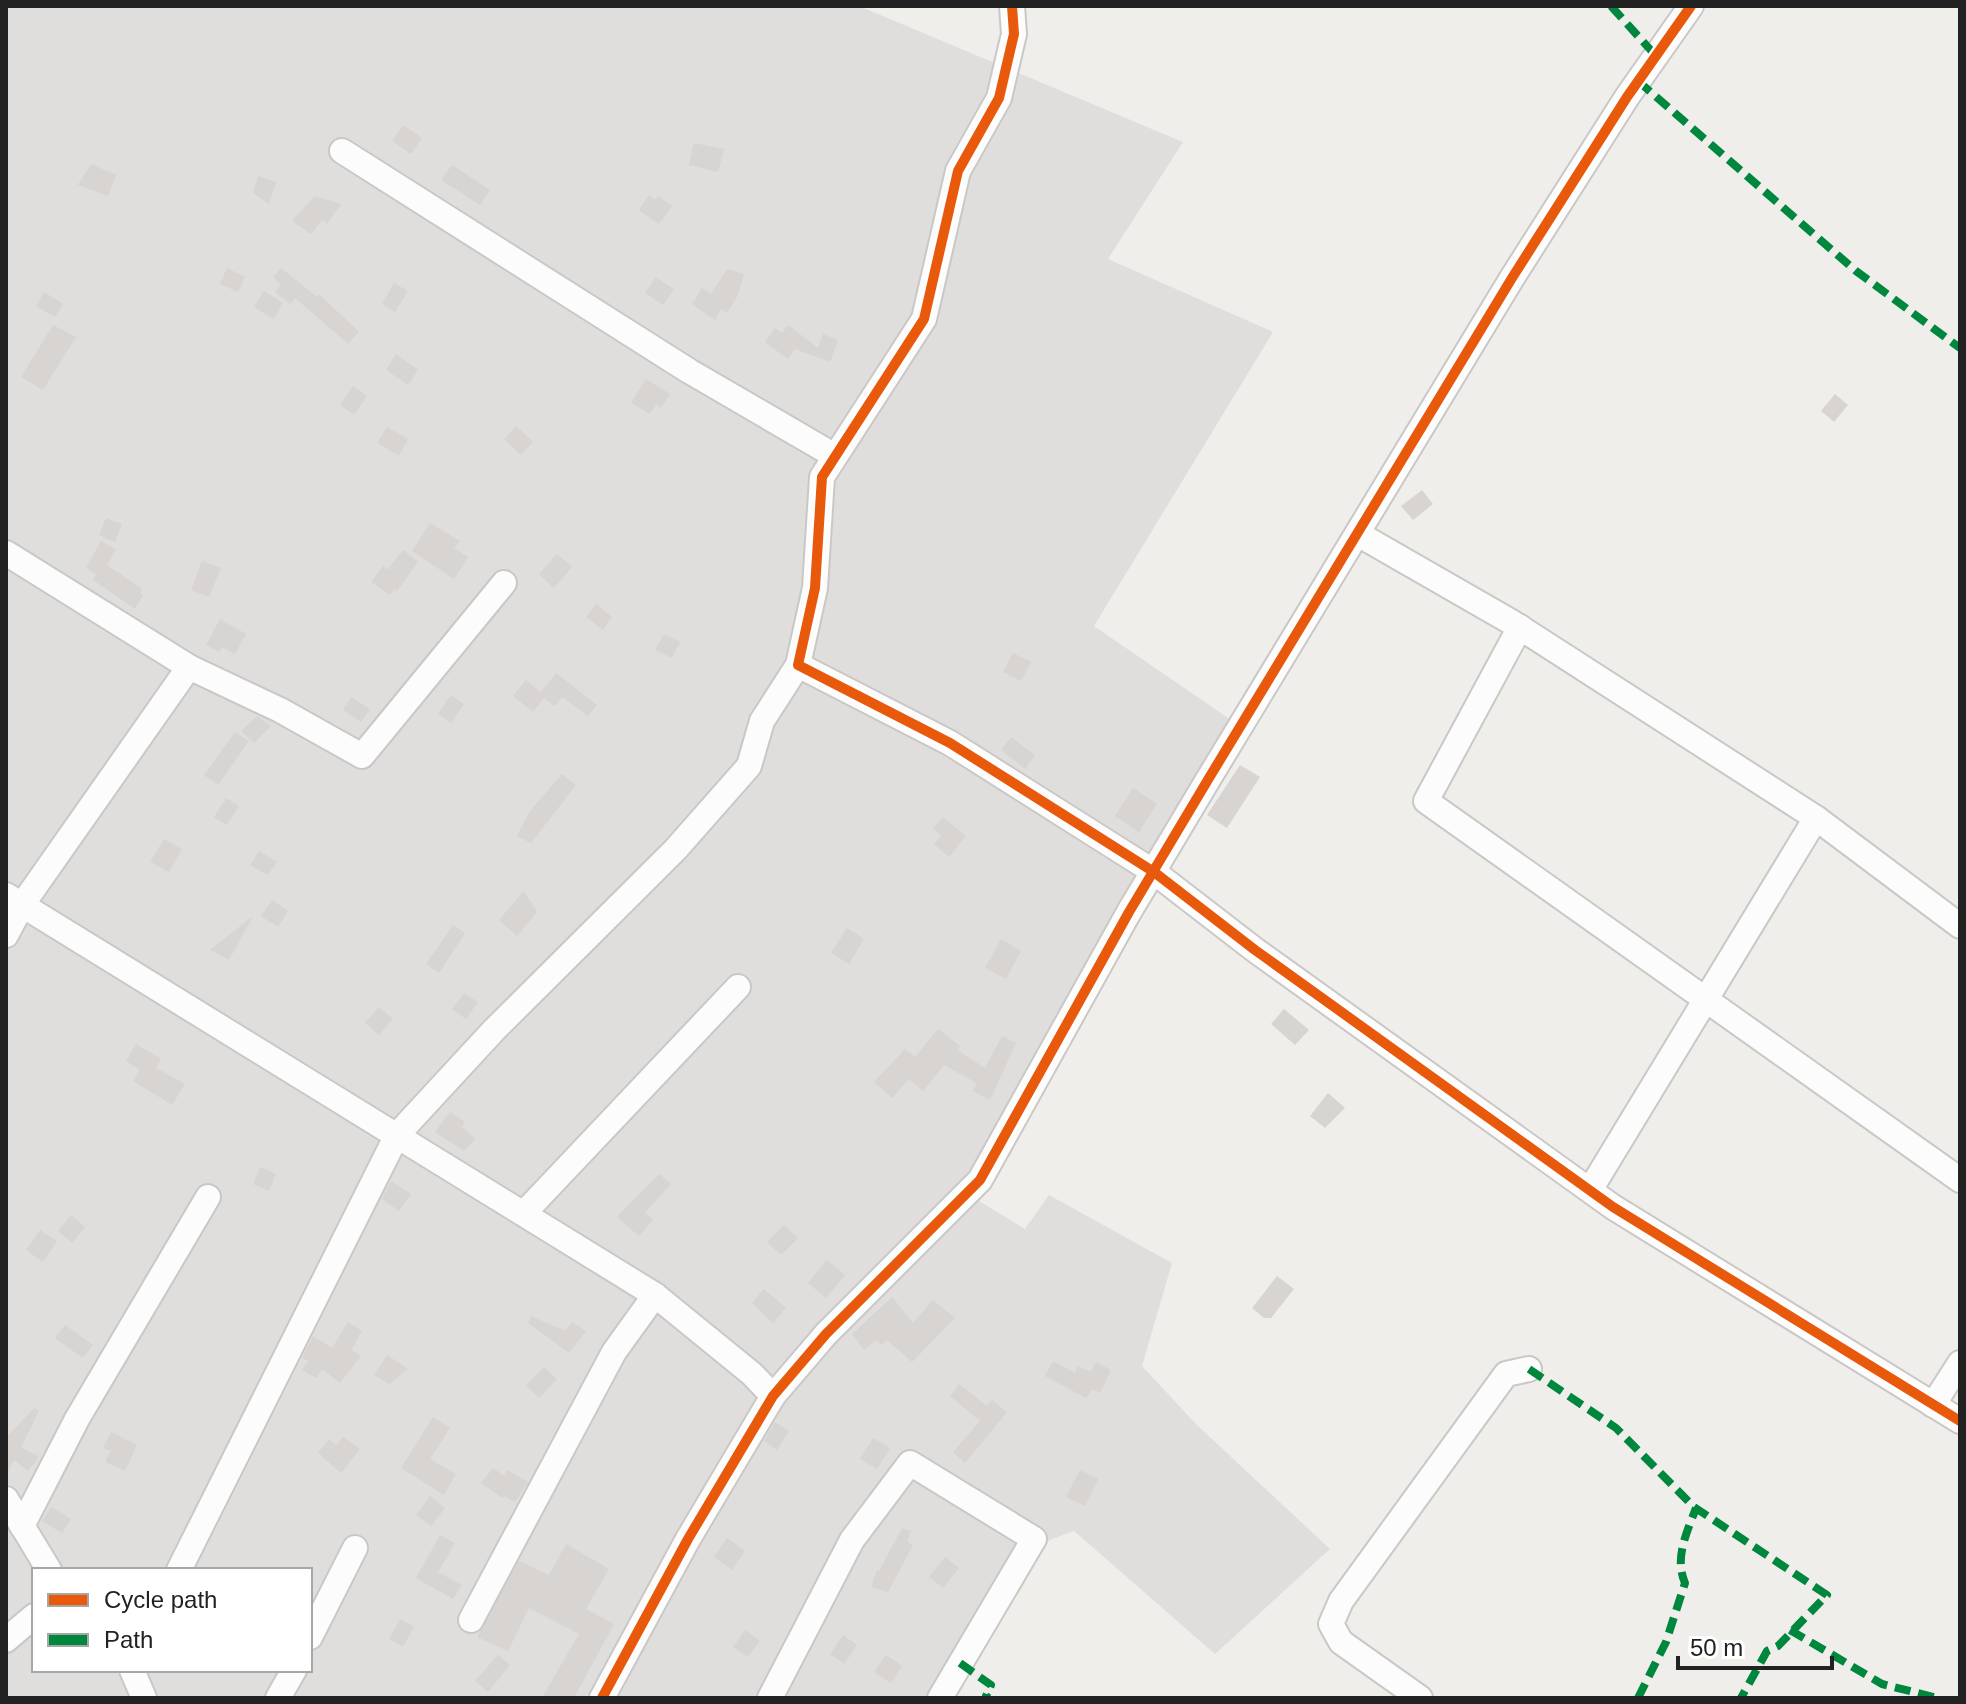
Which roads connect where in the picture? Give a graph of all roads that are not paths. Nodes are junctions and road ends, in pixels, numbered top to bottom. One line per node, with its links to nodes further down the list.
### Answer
1 (1012, 6): 4 (street)
2 (1691, 6): 5 (street)
3 (342, 151): 4 (street)
4 (835, 456): 9 (street)
5 (1358, 534): 8 (street); 12 (street)
6 (6, 553): 10 (street)
7 (504, 583): 10 (street)
8 (1520, 627): 11 (street); 17 (street)
9 (798, 665): 12 (street); 18 (street)
10 (189, 667): 13 (street)
11 (1816, 818): 14 (street); 17 (street)
12 (1154, 872): 20 (street); 26 (street)
13 (14, 900): 15 (street); 18 (street)
14 (1960, 926)
15 (6, 935)
16 (738, 987): 22 (street)
17 (1706, 998): 19 (street); 20 (street)
18 (397, 1135): 22 (street); 33 (street)
19 (1960, 1180)
20 (1590, 1190): 27 (street)
21 (208, 1197): 30 (street)
22 (525, 1212): 23 (street)
23 (655, 1295): 26 (street); 35 (street)
24 (1960, 1363): 27 (street)
25 (1529, 1369): 45 (street)
26 (773, 1396): 42 (street)
27 (1933, 1405): 28 (street)
28 (1960, 1421)
29 (6, 1499): 30 (street)
30 (22, 1526): 32 (street)
31 (355, 1548): 36 (street)
32 (48, 1568)
33 (180, 1568)
34 (32, 1618): 37 (street)
35 (471, 1620)
36 (312, 1633)
37 (6, 1640)
38 (133, 1672): 40 (street)
39 (293, 1672): 41 (street)
40 (144, 1698)
41 (278, 1698)
42 (602, 1698)
43 (770, 1698): 44 (street)
44 (940, 1698)
45 (1420, 1698)

